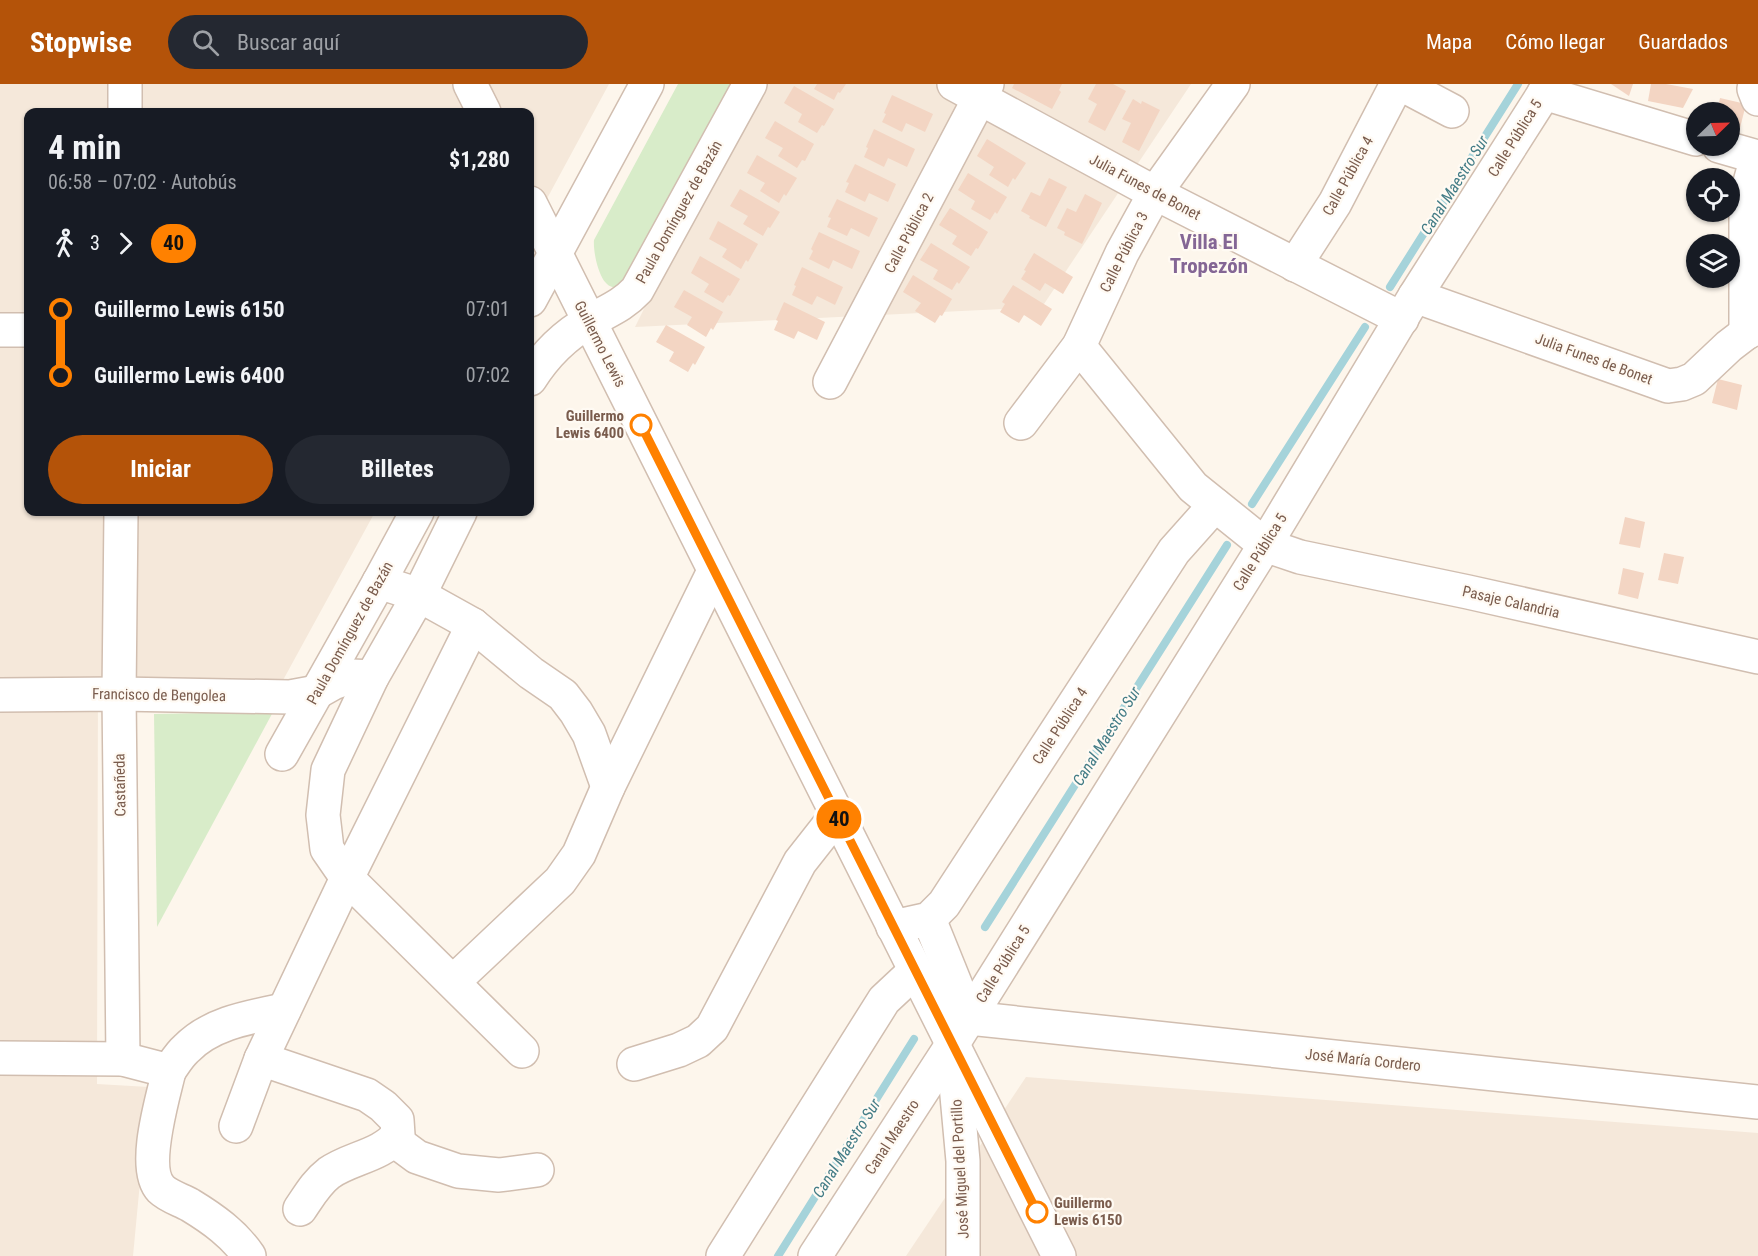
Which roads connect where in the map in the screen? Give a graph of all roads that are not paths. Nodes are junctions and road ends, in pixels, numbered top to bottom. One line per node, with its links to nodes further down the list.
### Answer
1 (125, 84): 11 (street)
2 (470, 84): 12 (street)
3 (647, 84): 19 (street)
4 (750, 84): 23 (street, Paula Domínguez de Bazán)
5 (1233, 84): 17 (street, Calle Pública 3)
6 (1399, 84): 13 (street); 20 (street, Calle Pública 4)
7 (1755, 84): 10 (street)
8 (1547, 88): 14 (street); 22 (street, Calle Pública 5)
9 (973, 89): 17 (street, Julia Funes de Bonet); 29 (street, Calle Pública 2)
10 (1758, 99)
11 (125, 108)
12 (482, 108)
13 (1452, 111)
14 (1686, 136)
15 (1740, 151): 16 (street)
16 (1757, 155): 26 (street)
17 (1155, 193): 20 (street, Julia Funes de Bonet); 27 (street, Calle Pública 3)
18 (534, 211): 19 (street, Guillermo Lewis)
19 (555, 254): 21 (street); 23 (street, Guillermo Lewis)
20 (1295, 265): 22 (street, Julia Funes de Bonet)
21 (534, 293)
22 (1409, 308): 26 (street, Julia Funes de Bonet); 35 (street, Calle Pública 5)
23 (589, 321): 28 (street, Paula Domínguez de Bazán); 36 (street, Guillermo Lewis)
24 (0, 330): 25 (street)
25 (24, 330)
26 (1752, 330)
27 (1079, 346): 30 (street, Calle Pública 3); 31 (street, Pasaje Calandria)
28 (534, 373)
29 (830, 382)
30 (1021, 423)
31 (1215, 505): 35 (street, Pasaje Calandria); 49 (street, Calle Pública 4)
32 (121, 516): 43 (street, Castañeda)
33 (415, 516): 37 (street, Paula Domínguez de Bazán)
34 (458, 516): 38 (street)
35 (1265, 545): 40 (street, Pasaje Calandria); 54 (street, Calle Pública 5)
36 (714, 571): 46 (street); 47 (street, Guillermo Lewis)
37 (380, 582): 38 (street); 42 (street, Paula Domínguez de Bazán)
38 (419, 595): 39 (street); 41 (street)
39 (473, 625): 46 (street); 48 (street)
40 (1758, 657)
41 (372, 677): 42 (street, Francisco de Bengolea); 48 (street)
42 (317, 692): 43 (street, Francisco de Bengolea); 45 (street, Paula Domínguez de Bazán)
43 (119, 694): 44 (street, Francisco de Bengolea); 58 (street, Castañeda)
44 (0, 695)
45 (282, 754)
46 (608, 787): 52 (street)
47 (837, 815): 50 (street, Guillermo Lewis); 60 (street)
48 (347, 878): 52 (street); 53 (street)
49 (929, 919): 50 (street); 54 (street)
50 (893, 927): 51 (street, Guillermo Lewis)
51 (915, 971): 55 (street, Guillermo Lewis); 68 (street)
52 (453, 982): 56 (street)
53 (284, 1010): 59 (street); 61 (street)
54 (969, 1018): 55 (street, Canal Maestro); 62 (street, José María Cordero)
55 (952, 1045): 69 (street, Canal Maestro); 70 (street, José Miguel del Portillo); 71 (street, Guillermo Lewis)
56 (522, 1051)
57 (0, 1058): 58 (street)
58 (123, 1059): 61 (street)
59 (261, 1059): 63 (street); 64 (street)
60 (634, 1064)
61 (169, 1071): 67 (street)
62 (1758, 1102)
63 (236, 1126)
64 (394, 1140): 65 (street); 66 (street)
65 (537, 1170)
66 (300, 1209)
67 (249, 1256)
68 (723, 1256)
69 (815, 1256)
70 (963, 1256)
71 (1059, 1256)

